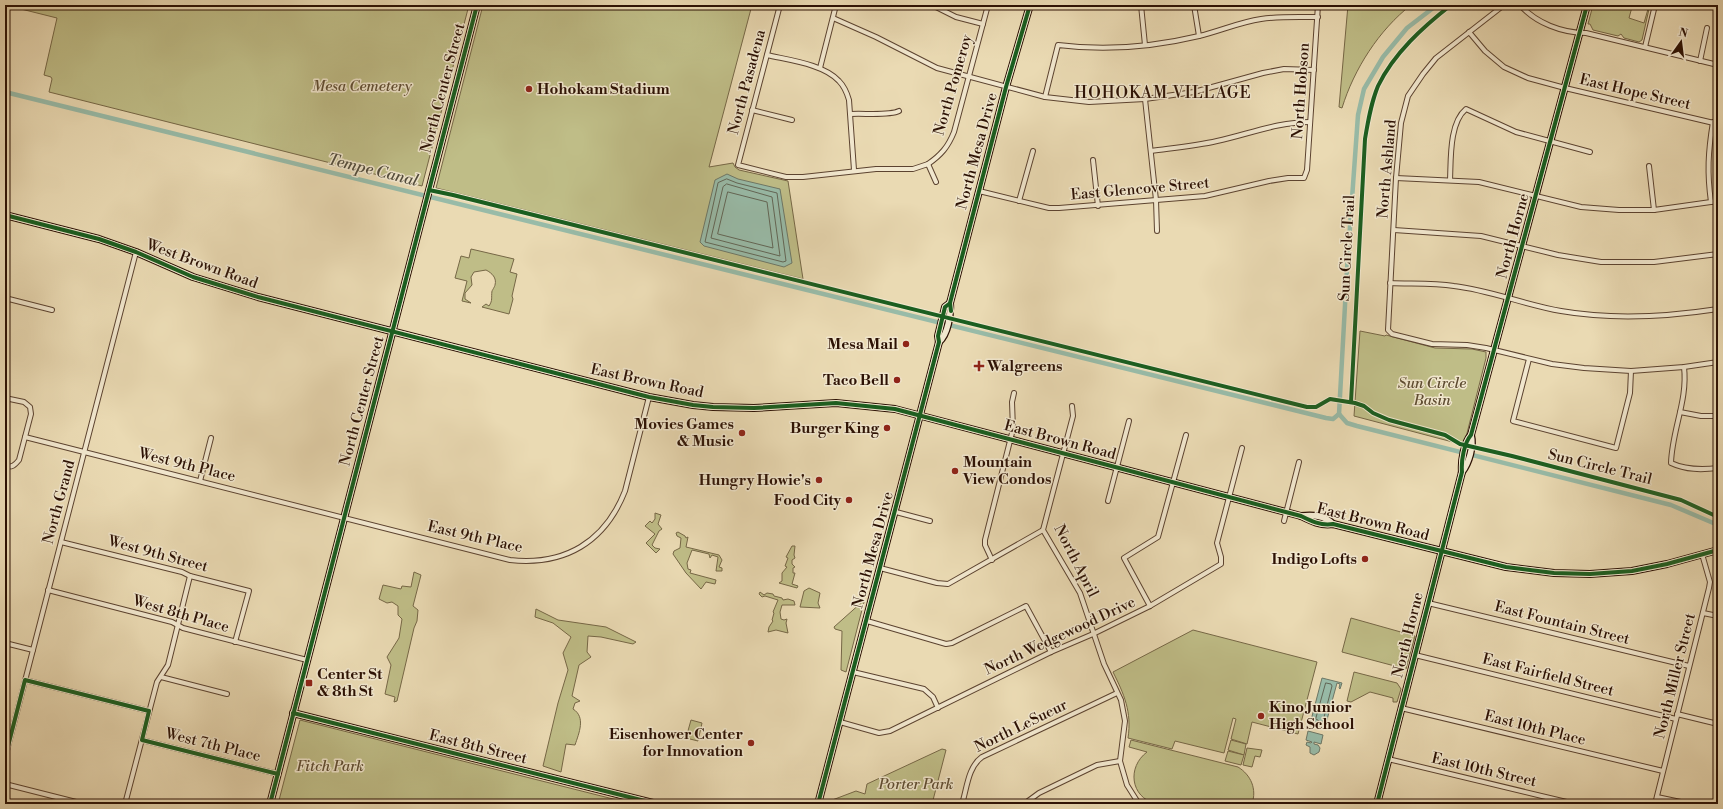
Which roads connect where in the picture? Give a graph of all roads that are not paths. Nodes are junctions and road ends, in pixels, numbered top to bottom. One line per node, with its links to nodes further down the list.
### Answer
1 (477, 5): 71 (main road, North Center Street)
2 (780, 5): 23 (street, North Pasadena)
3 (836, 5): 15 (street)
4 (932, 5): 16 (street)
5 (988, 5): 16 (street, North Pomeroy)
6 (1030, 5): 29 (main road, North Mesa Drive)
7 (1140, 5): 21 (street)
8 (1194, 5): 20 (street)
9 (1318, 5): 14 (street, North Hobson)
10 (1504, 5): 18 (street, North Ashland)
11 (1520, 5): 19 (street)
12 (1587, 5): 19 (main road, North Horne)
13 (1655, 5): 22 (street)
14 (1318, 16): 20 (street); 27 (street, North Hobson)
15 (833, 18): 26 (street); 28 (street)
16 (983, 24): 28 (street, North Pomeroy)
17 (1707, 28): 24 (street)
18 (1469, 32): 30 (street, East Hope Street); 49 (street, North Ashland)
19 (1580, 33): 22 (street); 30 (main road, North Horne)
20 (1199, 36): 21 (street)
21 (1145, 45): 31 (street)
22 (1645, 47): 24 (street)
23 (767, 55): 26 (street); 33 (street, North Pasadena)
24 (1700, 61): 25 (street)
25 (1718, 65)
26 (820, 68): 35 (street)
27 (1314, 70): 32 (street); 37 (street, North Hobson)
28 (969, 77): 29 (street); 45 (street, North Pomeroy)
29 (1006, 87): 31 (street); 52 (main road, North Mesa Drive)
30 (1565, 88): 38 (street, East Hope Street); 40 (main road, North Horne)
31 (1045, 96): 32 (street)
32 (1145, 99): 42 (street)
33 (752, 110): 36 (street); 47 (street, North Pasadena)
34 (898, 111): 35 (street)
35 (851, 114): 47 (street)
36 (792, 120)
37 (1310, 122): 42 (street); 48 (street, North Hobson)
38 (1713, 122): 39 (street, East Hope Street); 57 (street)
39 (1718, 124)
40 (1551, 142): 43 (street); 50 (street); 53 (main road, North Horne)
41 (1032, 151): 55 (street)
42 (1151, 152): 54 (street)
43 (1590, 152)
44 (1093, 160): 58 (street)
45 (928, 164): 47 (street); 51 (street)
46 (1649, 166): 59 (street)
47 (854, 170)
48 (1304, 178): 54 (street, East Glencove Street)
49 (1396, 178): 50 (street); 61 (street, North Ashland)
50 (1450, 180): 53 (street)
51 (936, 182)
52 (979, 191): 55 (street, East Glencove Street); 82 (main road, North Mesa Drive)
53 (1536, 196): 59 (street); 63 (main road, North Horne)
54 (1156, 200): 58 (street, East Glencove Street); 62 (street)
55 (1019, 201): 58 (street, East Glencove Street)
56 (1718, 201): 57 (street)
57 (1711, 202): 59 (street)
58 (1098, 206)
59 (1654, 210)
60 (5, 215): 64 (main road, West Brown Road)
61 (1394, 230): 63 (street); 66 (street, North Ashland)
62 (1157, 231)
63 (1522, 247): 65 (street); 68 (main road, North Horne)
64 (136, 252): 71 (main road, West Brown Road); 90 (street, North Grand)
65 (1718, 254)
66 (1390, 282): 68 (street); 72 (street, North Ashland)
67 (5, 298): 70 (street)
68 (1508, 299): 69 (street); 72 (main road, North Horne)
69 (1718, 309)
70 (52, 310)
71 (392, 331): 78 (main road, East Brown Road); 102 (main road, North Center Street)
72 (1494, 350): 73 (street); 108 (main road, North Horne)
73 (1529, 359): 76 (street); 76 (street)
74 (1718, 362): 75 (street)
75 (1684, 367): 76 (street); 81 (street)
76 (1631, 371)
77 (1014, 393): 88 (street)
78 (649, 396): 82 (main road, East Brown Road); 102 (street, East 9th Place)
79 (5, 398): 86 (street)
80 (1072, 406): 91 (street, North April)
81 (1680, 412): 83 (street); 95 (street)
82 (920, 415): 88 (main road, East Brown Road); 100 (main road, North Mesa Drive)
83 (1718, 416)
84 (1129, 421): 94 (street)
85 (1186, 435): 97 (street)
86 (25, 437): 90 (street, West 9th Place); 93 (street)
87 (211, 438): 96 (street)
88 (1010, 439): 91 (main road, East Brown Road); 110 (street)
89 (1242, 448): 98 (street)
90 (84, 452): 96 (street, West 9th Place); 106 (street, North Grand)
91 (1063, 453): 94 (main road, East Brown Road); 105 (street, North April)
92 (1299, 462): 101 (street)
93 (5, 466)
94 (1118, 467): 97 (main road, East Brown Road); 99 (street)
95 (1718, 468)
96 (200, 481): 102 (street, West 9th Place)
97 (1174, 482): 98 (main road, East Brown Road); 115 (street)
98 (1230, 497): 101 (main road, East Brown Road); 115 (street, North Wedgewood Drive)
99 (1108, 501)
100 (896, 512): 103 (street); 111 (main road, North Mesa Drive)
101 (1286, 512): 104 (street); 108 (main road, East Brown Road)
102 (344, 517): 126 (main road, North Center Street)
103 (930, 521)
104 (1284, 521)
105 (1043, 530): 110 (street); 120 (street, North April)
106 (61, 542): 112 (street, West 9th Street); 113 (street, North Grand)
107 (1718, 550): 109 (main road, East Brown Road)
108 (1442, 551): 109 (main road, East Brown Road); 114 (main road, North Horne)
109 (1702, 554): 116 (street, North Miller Street)
110 (992, 560): 111 (street)
111 (880, 568): 118 (main road, North Mesa Drive)
112 (190, 576): 119 (street); 121 (street, West 9th Street)
113 (48, 590): 119 (street, West 8th Place); 123 (street, North Grand)
114 (1428, 603): 125 (main road, North Horne); 127 (street, East Fountain Street)
115 (1150, 606): 120 (street, North Wedgewood Drive)
116 (1703, 613): 117 (street); 127 (street, North Miller Street)
117 (1718, 616)
118 (867, 621): 124 (street); 128 (main road, North Mesa Drive)
119 (178, 625): 121 (street, West 8th Place); 129 (street)
120 (1093, 634): 124 (street, North Wedgewood Drive); 131 (street, North April)
121 (236, 642): 126 (street, West 8th Place)
122 (5, 643): 123 (street)
123 (33, 650): 130 (street, North Grand)
124 (1051, 652): 133 (street, North Wedgewood Drive)
125 (1415, 655): 134 (main road, North Horne); 137 (street, East Fairfield Street)
126 (307, 660): 136 (main road, North Center Street)
127 (1689, 666): 137 (street, North Miller Street)
128 (853, 672): 133 (street); 138 (main road, North Mesa Drive)
129 (160, 676): 132 (street); 135 (street)
130 (25, 680): 135 (street); 141 (street, North Grand)
131 (1117, 693): 143 (street, North April); 153 (street, North LeSueur)
132 (227, 694)
133 (938, 708): 138 (street, North Wedgewood Drive)
134 (1401, 708): 142 (main road, North Horne); 144 (street, East 10th Place)
135 (149, 711): 140 (street)
136 (293, 713): 145 (main road, North Center Street); 151 (main road, East 8th Street)
137 (1677, 716): 139 (street, East Fairfield Street); 144 (street, North Miller Street)
138 (840, 722): 152 (main road, North Mesa Drive)
139 (1718, 724)
140 (142, 740): 145 (street, West 7th Place); 149 (street)
141 (5, 758)
142 (1388, 759): 156 (main road, North Horne); 157 (street, East 10th Street)
143 (1120, 761): 154 (street); 155 (street)
144 (1663, 771): 147 (street, North Miller Street)
145 (278, 774): 150 (main road, North Center Street)
146 (5, 784): 148 (street)
147 (1657, 796): 158 (street, North Miller Street); 159 (street)
148 (84, 804)
149 (125, 804)
150 (270, 804)
151 (657, 804)
152 (818, 804)
153 (962, 804)
154 (1024, 804)
155 (1139, 804)
156 (1377, 804)
157 (1575, 804)
158 (1655, 804)
159 (1690, 804)

